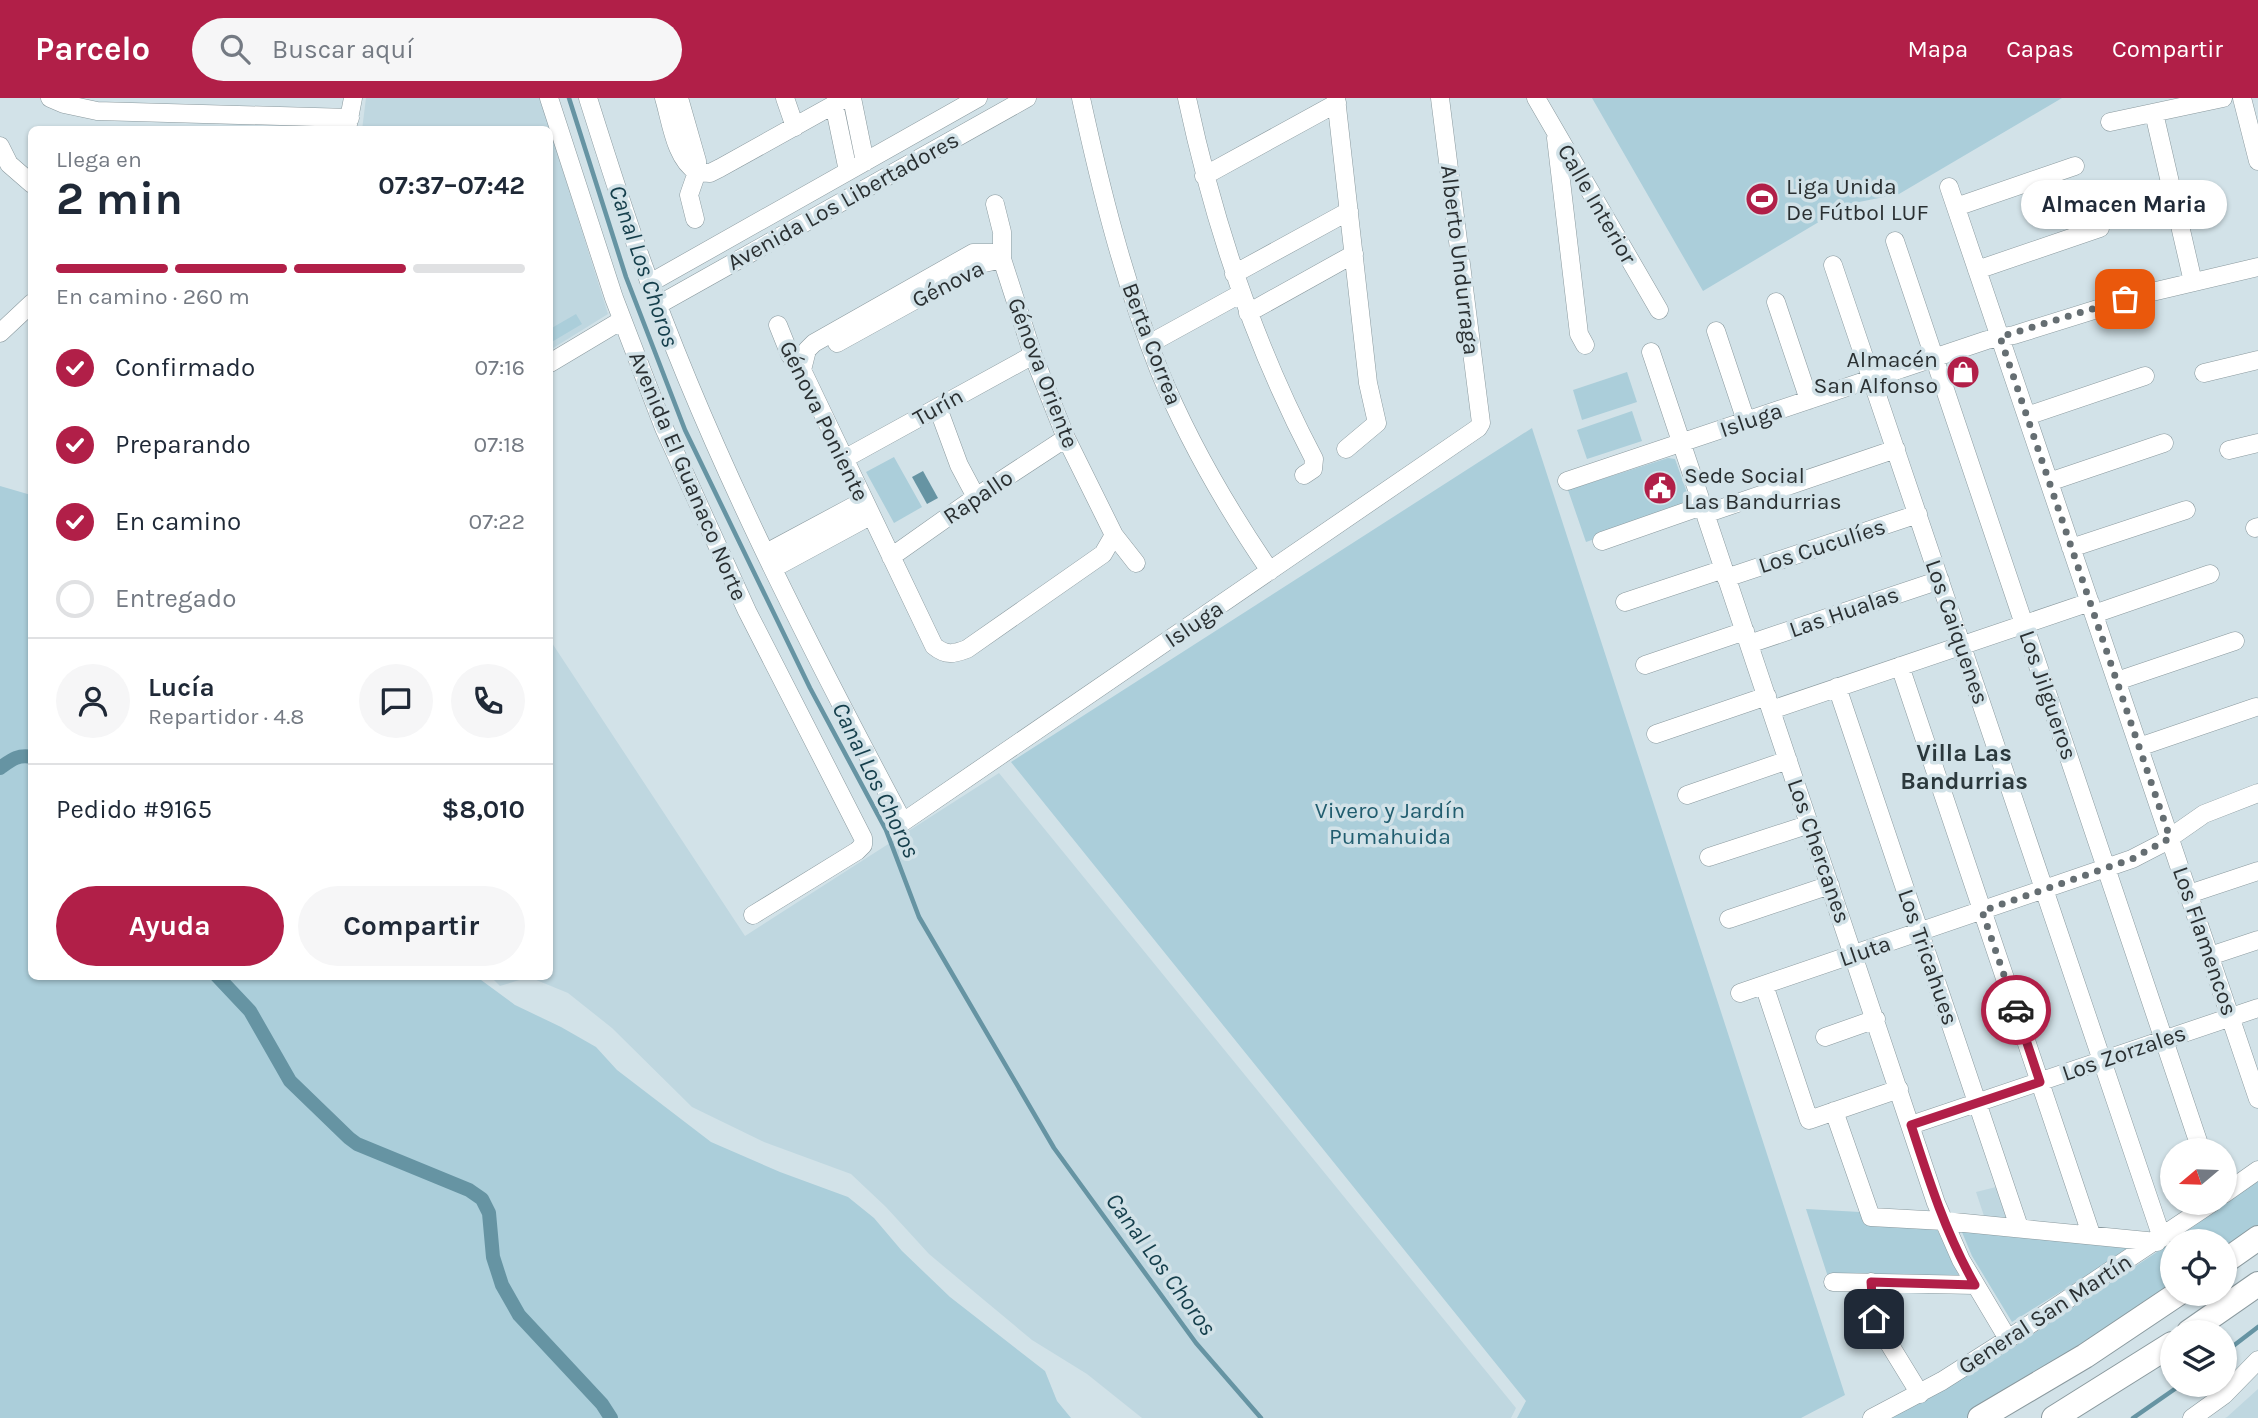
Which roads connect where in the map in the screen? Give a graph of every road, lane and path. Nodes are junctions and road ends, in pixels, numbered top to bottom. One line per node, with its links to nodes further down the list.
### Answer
1 (50, 98): 19 (street)
2 (353, 98): 23 (street)
3 (549, 98): 59 (street, Avenida El Guanaco Norte)
4 (588, 98): 52 (street, Avenida El Guanaco Norte)
5 (664, 98): 33 (street)
6 (679, 98): 33 (street)
7 (785, 98): 24 (street)
8 (852, 98): 29 (street)
9 (978, 98): 20 (street, Avenida Los Libertadores)
10 (1027, 98): 26 (street, Avenida Los Libertadores)
11 (1081, 98): 64 (street, Berta Correa)
12 (1187, 98): 34 (street)
13 (1440, 98): 79 (street, Alberto Undurraga)
14 (1536, 98): 25 (street, Calle Interior)
15 (2223, 98): 21 (street)
16 (2242, 98): 28 (street)
17 (1336, 100): 34 (street); 39 (street)
18 (840, 101): 24 (street); 32 (street)
19 (86, 103): 23 (street)
20 (951, 113): 26 (street); 29 (street, Avenida Los Libertadores)
21 (2154, 113): 22 (street); 51 (street)
22 (2110, 122)
23 (349, 124)
24 (794, 127): 33 (street)
25 (1555, 131): 57 (street, Calle Interior); 65 (street)
26 (963, 134): 44 (street, Avenida Los Libertadores)
27 (0, 146): 31 (street)
28 (2258, 161)
29 (865, 162): 32 (street, Avenida Los Libertadores)
30 (2075, 166): 38 (street)
31 (4, 167): 35 (street)
32 (848, 171): 41 (street, Avenida Los Libertadores)
33 (697, 172): 40 (street)
34 (1204, 176): 50 (street)
35 (28, 182)
36 (1949, 187): 38 (street, Los Flamencos)
37 (995, 204): 46 (street, Génova Oriente)
38 (1956, 207): 49 (street, Los Flamencos)
39 (1349, 211): 45 (street); 50 (street)
40 (695, 219)
41 (759, 221): 44 (street); 52 (street, Avenida Los Libertadores)
42 (2100, 228): 49 (street)
43 (1895, 241): 68 (street, Los Jilgueros)
44 (770, 242): 55 (street, Avenida Los Libertadores)
45 (1354, 254): 58 (street); 84 (street)
46 (1002, 259): 67 (street, Génova Oriente); 71 (street, Génova)
47 (1833, 265): 74 (street, Los Caiquenes)
48 (2258, 267): 51 (street, Isluga)
49 (1977, 270): 63 (street, Los Flamencos)
50 (1234, 274): 53 (street)
51 (2193, 282): 63 (street, Isluga)
52 (650, 283): 55 (street, Avenida El Guanaco Norte)
53 (1240, 294): 58 (street); 64 (street)
54 (1776, 302): 75 (street)
55 (658, 305): 100 (street, Avenida El Guanaco Norte)
56 (28, 307): 62 (street)
57 (1659, 310)
58 (1248, 313): 88 (street)
59 (622, 320): 70 (street); 133 (street, Avenida El Guanaco Norte)
60 (778, 325): 71 (street, Génova Poniente)
61 (1716, 331): 78 (street)
62 (0, 333)
63 (2000, 337): 68 (street, Isluga); 77 (street, Los Flamencos)
64 (1149, 344): 102 (street, Berta Correa)
65 (1585, 345)
66 (1651, 352): 81 (street, Los Chercanes)
67 (1033, 355): 76 (street, Turín); 80 (street, Génova Oriente)
68 (1934, 358): 74 (street, Isluga); 108 (street, Los Jilgueros)
69 (2258, 360): 72 (street)
70 (553, 361)
71 (802, 370): 87 (street, Génova Poniente)
72 (2204, 373)
73 (2145, 376): 77 (street)
74 (1872, 379): 75 (street, Isluga); 85 (street, Los Caiquenes)
75 (1809, 400): 78 (street, Isluga)
76 (938, 408): 87 (street, Turín); 91 (street)
77 (2027, 416): 90 (street, Los Flamencos)
78 (1746, 421): 81 (street, Isluga)
79 (1481, 423): 102 (street, Isluga)
80 (1066, 439): 91 (street, Rapallo); 96 (street, Génova Oriente)
81 (1681, 443): 89 (street, Isluga); 93 (street, Los Chercanes)
82 (2164, 443): 90 (street)
83 (2258, 443): 86 (street)
84 (1346, 449)
85 (1896, 449): 93 (street); 95 (street, Los Caiquenes)
86 (2229, 450)
87 (844, 459): 92 (street, Génova Poniente)
88 (1304, 475)
89 (1567, 481)
90 (2049, 482): 98 (street, Los Flamencos)
91 (976, 497): 99 (street, Rapallo)
92 (867, 508): 99 (street); 100 (street)
93 (1704, 510): 97 (street); 103 (street, Los Chercanes)
94 (2186, 510): 98 (street)
95 (1918, 514): 103 (street, Los Cuculíes); 105 (street, Los Caiquenes)
96 (1114, 535): 99 (street); 101 (street, Génova Oriente)
97 (1602, 541)
98 (2071, 548): 107 (street, Los Flamencos)
99 (891, 557)
100 (770, 561): 123 (street, Avenida El Guanaco Norte)
101 (1136, 563)
102 (1270, 571): 123 (street, Isluga)
103 (1725, 573): 106 (street, Los Cuculíes); 109 (street, Los Chercanes)
104 (2210, 574): 107 (street)
105 (1940, 580): 109 (street, Las Hualas); 111 (street, Los Caiquenes)
106 (1625, 602)
107 (2092, 608): 108 (street); 114 (street, Los Flamencos)
108 (2024, 624): 111 (street); 127 (street, Los Jilgueros)
109 (1747, 637): 112 (street, Las Hualas); 116 (street, Los Chercanes)
110 (2235, 641): 114 (street)
111 (1962, 645): 113 (street); 130 (street, Los Caiquenes)
112 (1645, 665)
113 (1900, 666): 115 (street); 132 (street)
114 (2117, 681): 119 (street, Los Flamencos)
115 (1837, 687): 116 (street); 135 (street, Los Tricahues)
116 (1769, 703): 118 (street); 120 (street, Los Chercanes)
117 (2256, 707): 119 (street)
118 (1656, 733)
119 (2139, 747): 125 (street, Los Flamencos)
120 (1788, 760): 122 (street); 124 (street, Los Chercanes)
121 (2258, 793): 125 (street, Lluta)
122 (1687, 795)
123 (903, 822)
124 (1810, 824): 126 (street); 129 (street, Los Chercanes)
125 (2170, 838): 127 (street, Lluta); 131 (street, Los Flamencos)
126 (1709, 858)
127 (2106, 868): 130 (street, Lluta); 145 (street, Los Jilgueros)
128 (2258, 871): 131 (street)
129 (1830, 886): 134 (street); 137 (street, Los Chercanes)
130 (2044, 890): 132 (street, Lluta); 146 (street, Los Caiquenes)
131 (2189, 894): 138 (street, Los Flamencos)
132 (1982, 911): 135 (street, Lluta); 147 (street)
133 (753, 915)
134 (1729, 919)
135 (1920, 932): 137 (street, Lluta); 150 (street, Los Tricahues)
136 (2258, 940): 138 (street)
137 (1854, 954): 139 (street, Lluta); 143 (street, Los Chercanes)
138 (2210, 956): 142 (street, Los Flamencos)
139 (1764, 985): 140 (street, Lluta); 151 (street)
140 (1740, 993)
141 (2258, 1008): 142 (street, Los Zorzales)
142 (2230, 1017): 145 (street, Los Zorzales); 149 (street, Los Flamencos)
143 (1876, 1020): 144 (street); 148 (street, Los Chercanes)
144 (1825, 1037)
145 (2164, 1040): 146 (street, Los Zorzales); 153 (street, Los Jilgueros)
146 (2102, 1060): 147 (street, Los Zorzales); 162 (street, Los Caiquenes)
147 (2040, 1082): 150 (street, Los Zorzales); 160 (street)
148 (1899, 1089): 151 (street); 152 (street, Los Chercanes)
149 (2258, 1099)
150 (1977, 1103): 152 (street, Los Zorzales); 158 (street, Los Tricahues)
151 (1834, 1111): 157 (street)
152 (1911, 1125): 157 (street, Los Chercanes)
153 (2197, 1138)
154 (2258, 1170): 155 (street)
155 (2237, 1185)
156 (2195, 1215): 159 (street, General San Martín)
157 (1944, 1221): 158 (street); 167 (street, Los Chercanes)
158 (2019, 1227): 160 (street)
159 (2175, 1229)
160 (2091, 1234): 162 (street)
161 (2258, 1238): 163 (highway)
162 (2160, 1240): 170 (street, General San Martín)
163 (2237, 1253)
164 (1833, 1282): 165 (street)
165 (1871, 1282): 167 (street); 173 (street)
166 (2258, 1284): 169 (highway)
167 (1975, 1285): 170 (street, Los Chercanes)
168 (2160, 1306): 175 (highway)
169 (2206, 1320)
170 (2008, 1339): 173 (street, General San Martín)
171 (2160, 1352): 176 (highway)
172 (2258, 1360): 177 (street)
173 (1920, 1394): 174 (street, General San Martín)
174 (1872, 1418)
175 (1980, 1418)
176 (2054, 1418)
177 (2192, 1418)

